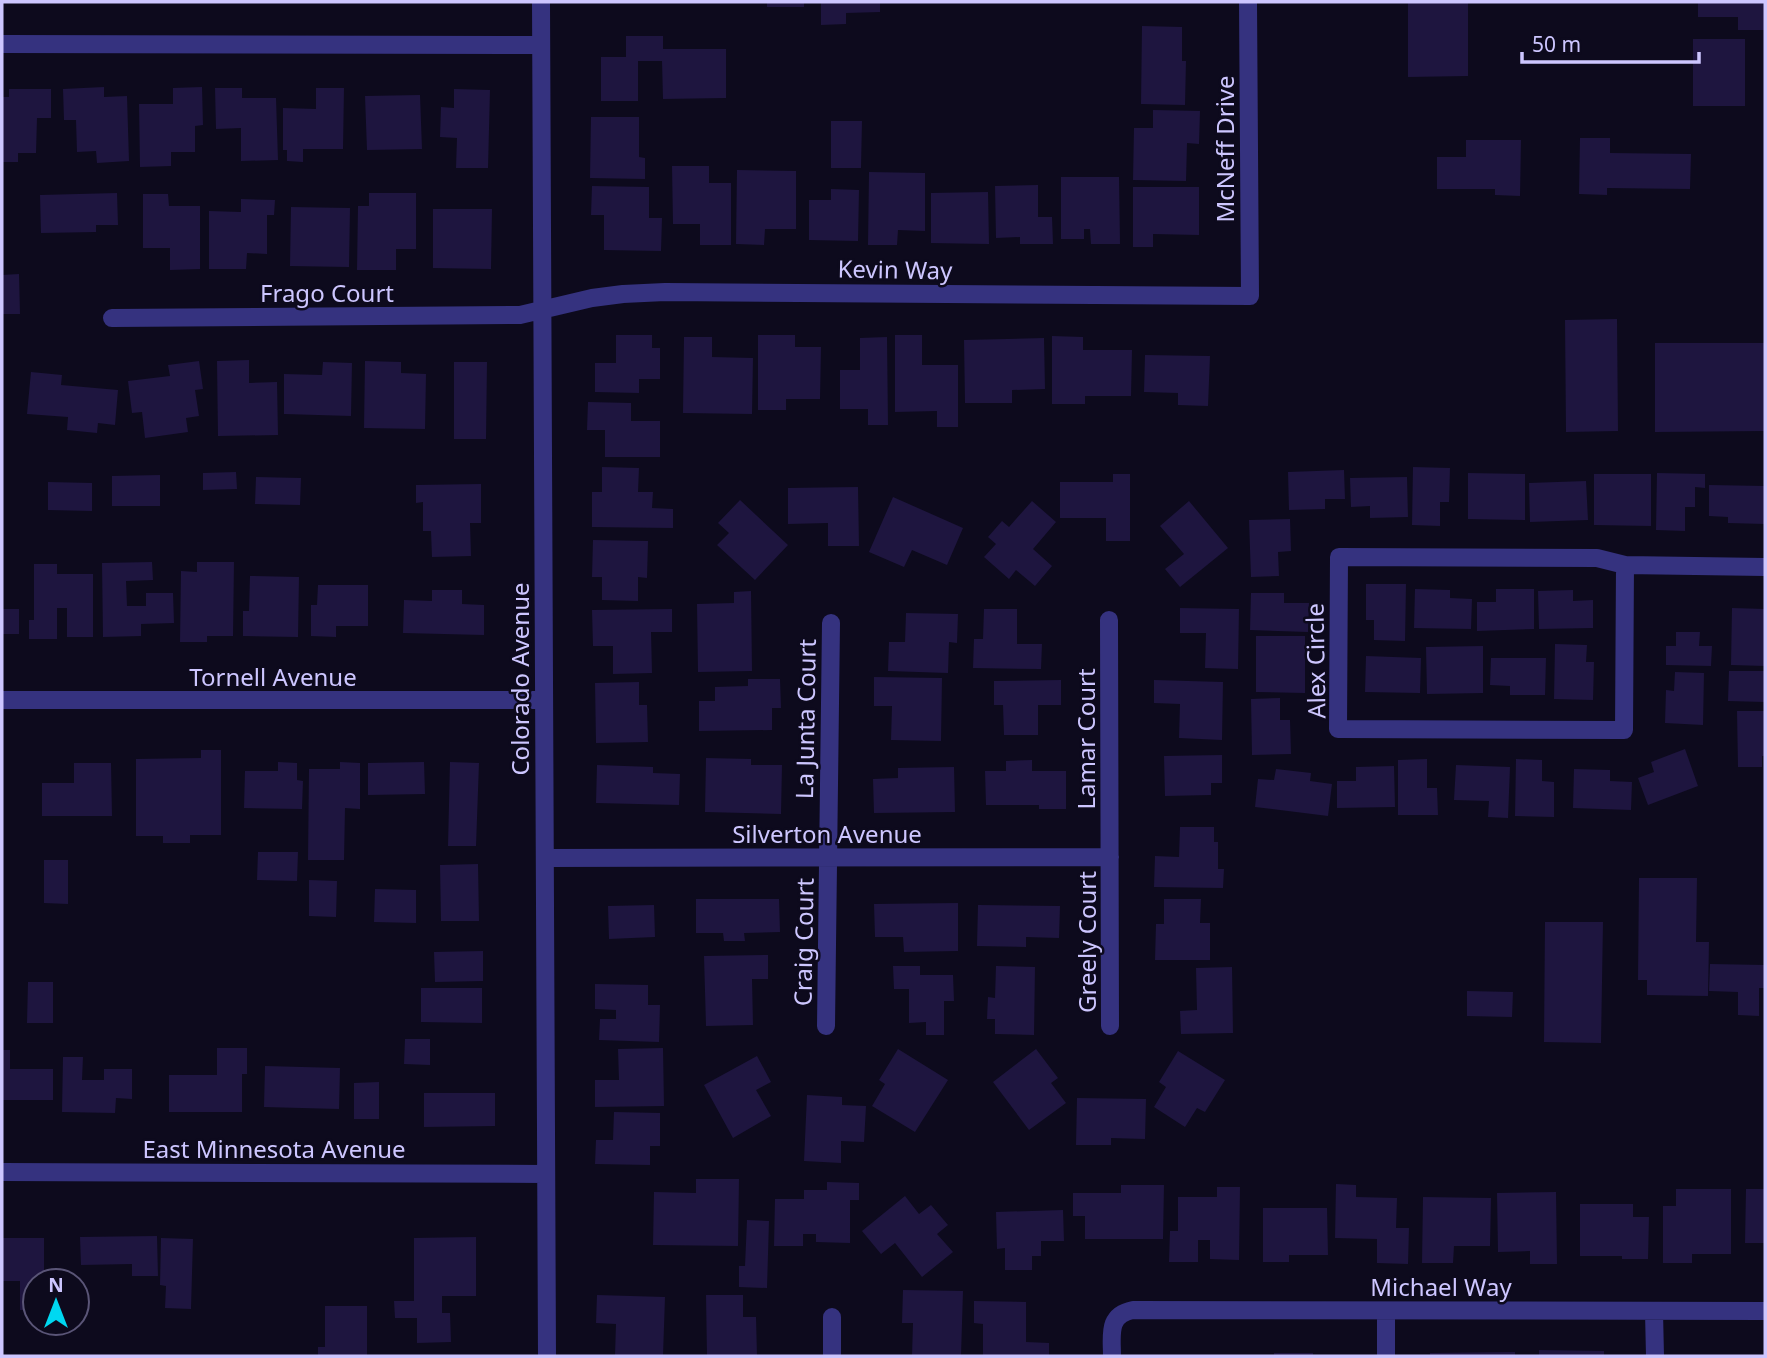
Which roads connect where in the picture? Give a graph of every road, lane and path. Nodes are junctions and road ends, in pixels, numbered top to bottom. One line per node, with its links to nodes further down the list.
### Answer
1 (541, 2): 4 (street, Colorado Avenue)
2 (1248, 2): 5 (street, McNeff Drive)
3 (2, 44): 4 (street)
4 (541, 44): 6 (street, Colorado Avenue)
5 (1250, 296): 6 (street, Kevin Way)
6 (541, 311): 7 (street, Frago Court); 13 (street, Colorado Avenue)
7 (112, 318)
8 (1625, 565): 8 (street, Alex Circle); 9 (street, Alex Circle)
9 (1765, 566)
10 (1109, 620): 14 (street, Lamar Court)
11 (831, 623): 16 (street, La Junta Court)
12 (2, 700): 13 (street, Tornell Avenue)
13 (544, 700): 15 (street, Colorado Avenue)
14 (1110, 857): 16 (street, Silverton Avenue); 18 (street, Greely Court)
15 (545, 858): 16 (street, Silverton Avenue); 20 (street, Colorado Avenue)
16 (828, 858): 17 (street, Craig Court)
17 (826, 1026)
18 (1110, 1026)
19 (2, 1172): 20 (street, East Minnesota Avenue)
20 (545, 1174): 25 (street, Colorado Avenue)
21 (1386, 1311): 22 (street, Michael Way); 27 (street, Michael Way); 28 (street)
22 (1654, 1311): 23 (street, Michael Way); 29 (street)
23 (1765, 1311)
24 (832, 1317): 26 (street)
25 (547, 1356)
26 (832, 1356)
27 (1112, 1356)
28 (1386, 1356)
29 (1655, 1356)

